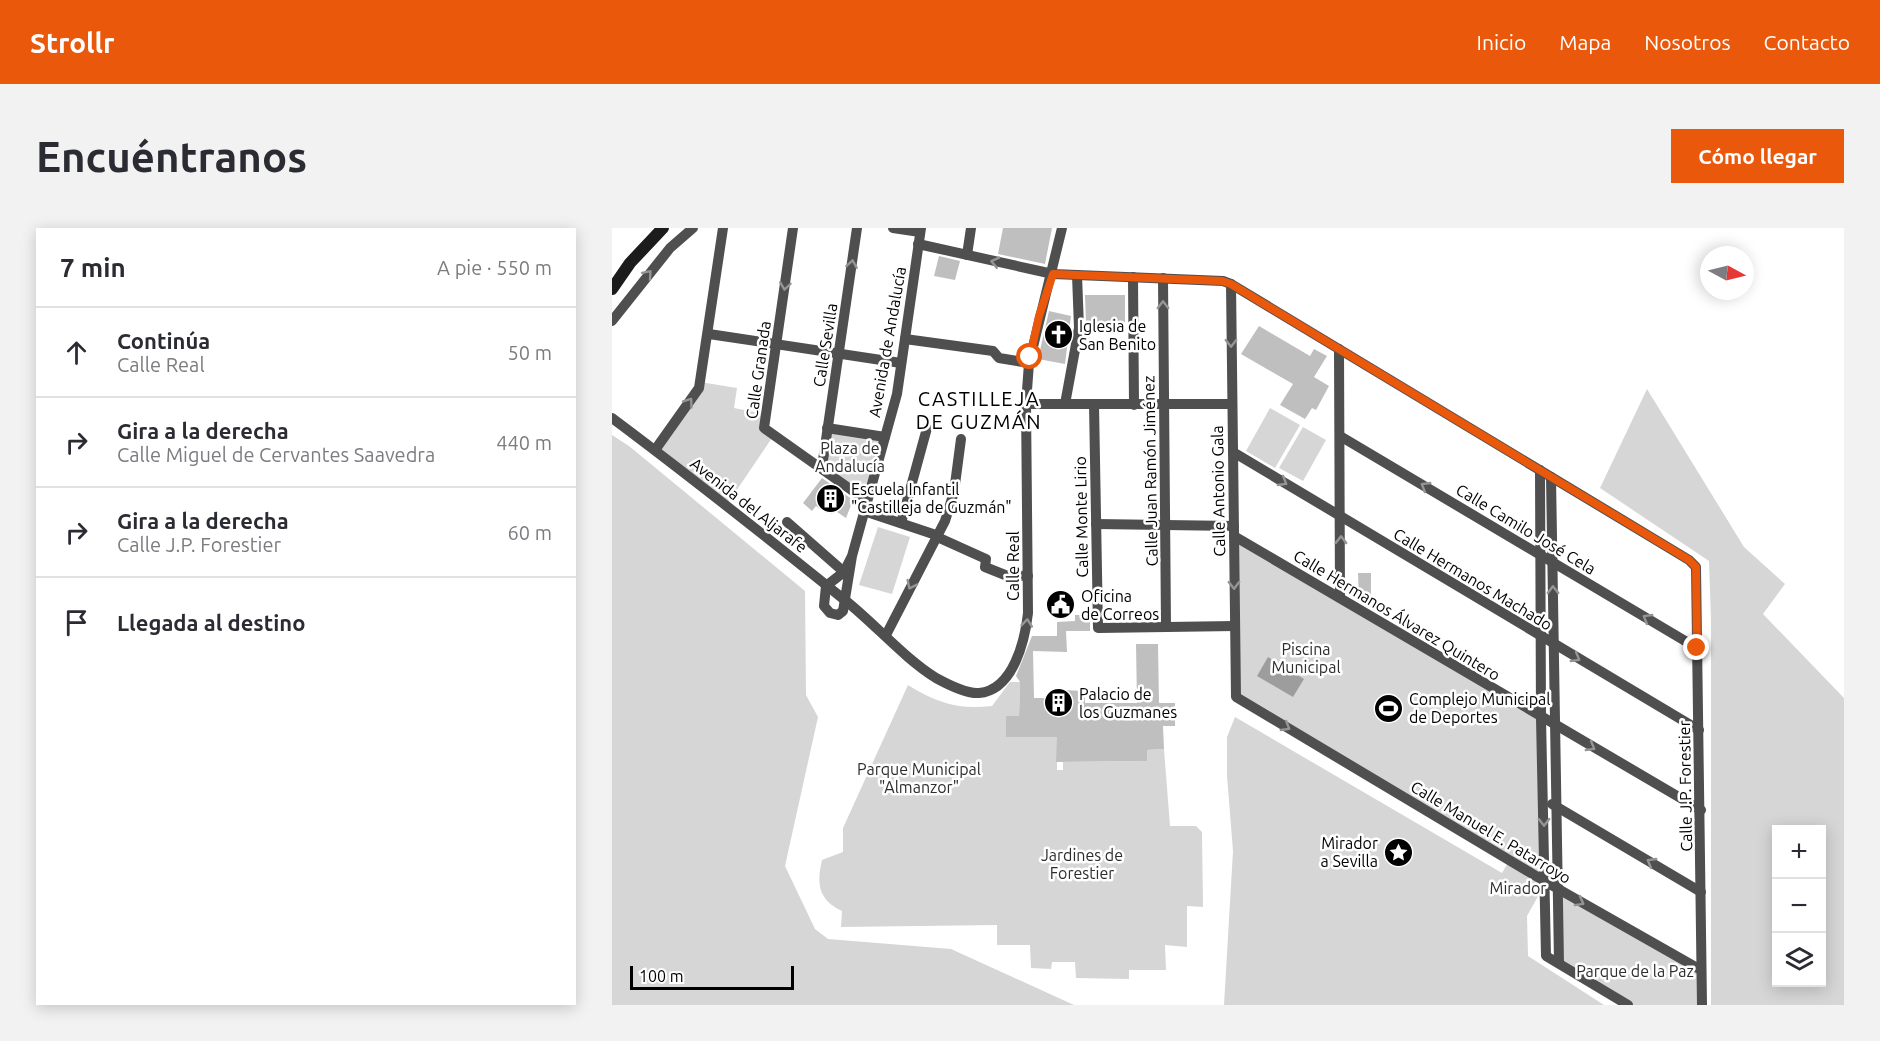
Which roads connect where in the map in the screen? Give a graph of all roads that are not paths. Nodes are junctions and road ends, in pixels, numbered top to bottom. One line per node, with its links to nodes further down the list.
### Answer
1 (663, 228): 17 (main road)
2 (693, 228): 18 (street, one-way to 2)
3 (723, 228): 19 (street)
4 (793, 228): 21 (street, Calle Granada, one-way to 21)
5 (857, 228): 23 (street, Calle Sevilla, one-way to 5)
6 (893, 228): 9 (street)
7 (971, 228): 11 (street)
8 (1062, 228): 12 (street, Calle Real)
9 (921, 230): 10 (street, Avenida de Andalucía)
10 (918, 244): 11 (street); 20 (street, Avenida de Andalucía)
11 (967, 255): 12 (street, one-way to 11)
12 (1053, 274): 13 (street); 25 (street, Calle Real)
13 (1077, 275): 14 (street); 27 (street)
14 (1133, 277): 15 (street); 30 (street)
15 (1163, 278): 16 (street); 31 (street, Calle Juan Ramón Jiménez, one-way to 15)
16 (1231, 284): 22 (street); 29 (street, Calle Antonio Gala, one-way to 29)
17 (612, 289)
18 (612, 321)
19 (709, 334): 21 (street); 40 (street, one-way to 19)
20 (904, 339): 24 (street, Avenida de Andalucía); 25 (street)
21 (776, 344): 23 (street); 42 (street, Calle Granada)
22 (1339, 350): 37 (street); 43 (street)
23 (838, 353): 24 (street); 34 (street, Calle Sevilla)
24 (901, 363): 38 (street, Avenida de Andalucía)
25 (1029, 363): 26 (street, Calle Real)
26 (1026, 404): 27 (street); 57 (street, Calle Real)
27 (1065, 404): 28 (street)
28 (1094, 404): 30 (street); 49 (street, Calle Monte Lirio)
29 (1232, 404): 31 (street); 41 (street, Calle Antonio Gala)
30 (1134, 405): 31 (street)
31 (1164, 405): 50 (street, Calle Juan Ramón Jiménez)
32 (612, 418): 36 (street, Avenida del Aljarafe)
33 (612, 424): 36 (street)
34 (827, 428): 38 (street); 42 (street, Calle Sevilla)
35 (927, 428): 48 (street)
36 (634, 434): 40 (street, Avenida del Aljarafe)
37 (1340, 436): 46 (street); 53 (street, Calle Camilo José Cela, one-way to 37)
38 (885, 437): 45 (street, Avenida de Andalucía)
39 (961, 439): 52 (street)
40 (655, 450): 58 (street, Avenida del Aljarafe)
41 (1233, 452): 46 (street, Calle Hermanos Machado, one-way to 46); 51 (street, Calle Antonio Gala)
42 (822, 467): 45 (street, Calle Granada)
43 (1540, 470): 44 (street); 53 (street)
44 (1551, 477): 55 (street); 66 (street, Calle J.P. Forestier)
45 (866, 506): 48 (street, Calle Granada); 54 (street, Avenida de Andalucía)
46 (1341, 517): 59 (street, one-way to 46); 64 (street, Calle Hermanos Machado)
47 (787, 522): 56 (street)
48 (901, 523): 52 (street, Calle Granada)
49 (1096, 524): 50 (street); 62 (street, Calle Monte Lirio)
50 (1165, 526): 51 (street); 62 (street, Calle Juan Ramón Jiménez)
51 (1234, 531): 59 (street, Calle Hermanos Álvarez Quintero); 61 (street, Calle Antonio Gala, one-way to 61)
52 (935, 536): 57 (street, Calle Granada); 63 (street, one-way to 63)
53 (1540, 555): 55 (street, Calle Camilo José Cela); 64 (street)
54 (852, 556): 56 (street); 60 (street, Avenida de Andalucía)
55 (1552, 562): 65 (street, one-way to 55); 66 (street, Calle Camilo José Cela, one-way to 55)
56 (844, 572): 58 (street)
57 (1028, 576): 67 (street, Calle Real, one-way to 57)
58 (826, 586): 60 (street, Avenida del Aljarafe); 60 (street)
59 (1340, 598): 69 (street, Calle Hermanos Álvarez Quintero)
60 (844, 600): 63 (street, Avenida del Aljarafe)
61 (1235, 626): 62 (street); 68 (street, Calle Antonio Gala)
62 (1166, 627)
63 (886, 635): 67 (street, Avenida del Aljarafe)
64 (1541, 638): 65 (street, Calle Hermanos Machado); 69 (street)
65 (1554, 645): 70 (street); 71 (street, Calle Hermanos Machado, one-way to 71)
66 (1697, 648): 71 (street, Calle J.P. Forestier)
67 (1006, 676)
68 (1236, 697): 75 (street, Calle Manuel E. Patarroyo, one-way to 75)
69 (1541, 718): 70 (street, Calle Hermanos Álvarez Quintero); 72 (street)
70 (1555, 726): 73 (street); 74 (street, Calle Hermanos Álvarez Quintero, one-way to 74)
71 (1699, 730): 74 (street, Calle J.P. Forestier)
72 (1544, 799): 73 (street); 75 (street, one-way to 75)
73 (1557, 807): 76 (street); 77 (street, one-way to 73)
74 (1701, 810): 77 (street, Calle J.P. Forestier)
75 (1545, 882): 76 (street, Calle Manuel E. Patarroyo); 78 (street)
76 (1558, 889): 78 (street); 79 (street, Calle Manuel E. Patarroyo, one-way to 79)
77 (1701, 892): 79 (street, Calle J.P. Forestier)
78 (1559, 963): 80 (street)
79 (1701, 970): 81 (street, Calle J.P. Forestier)
80 (1628, 1005)
81 (1701, 1005)

